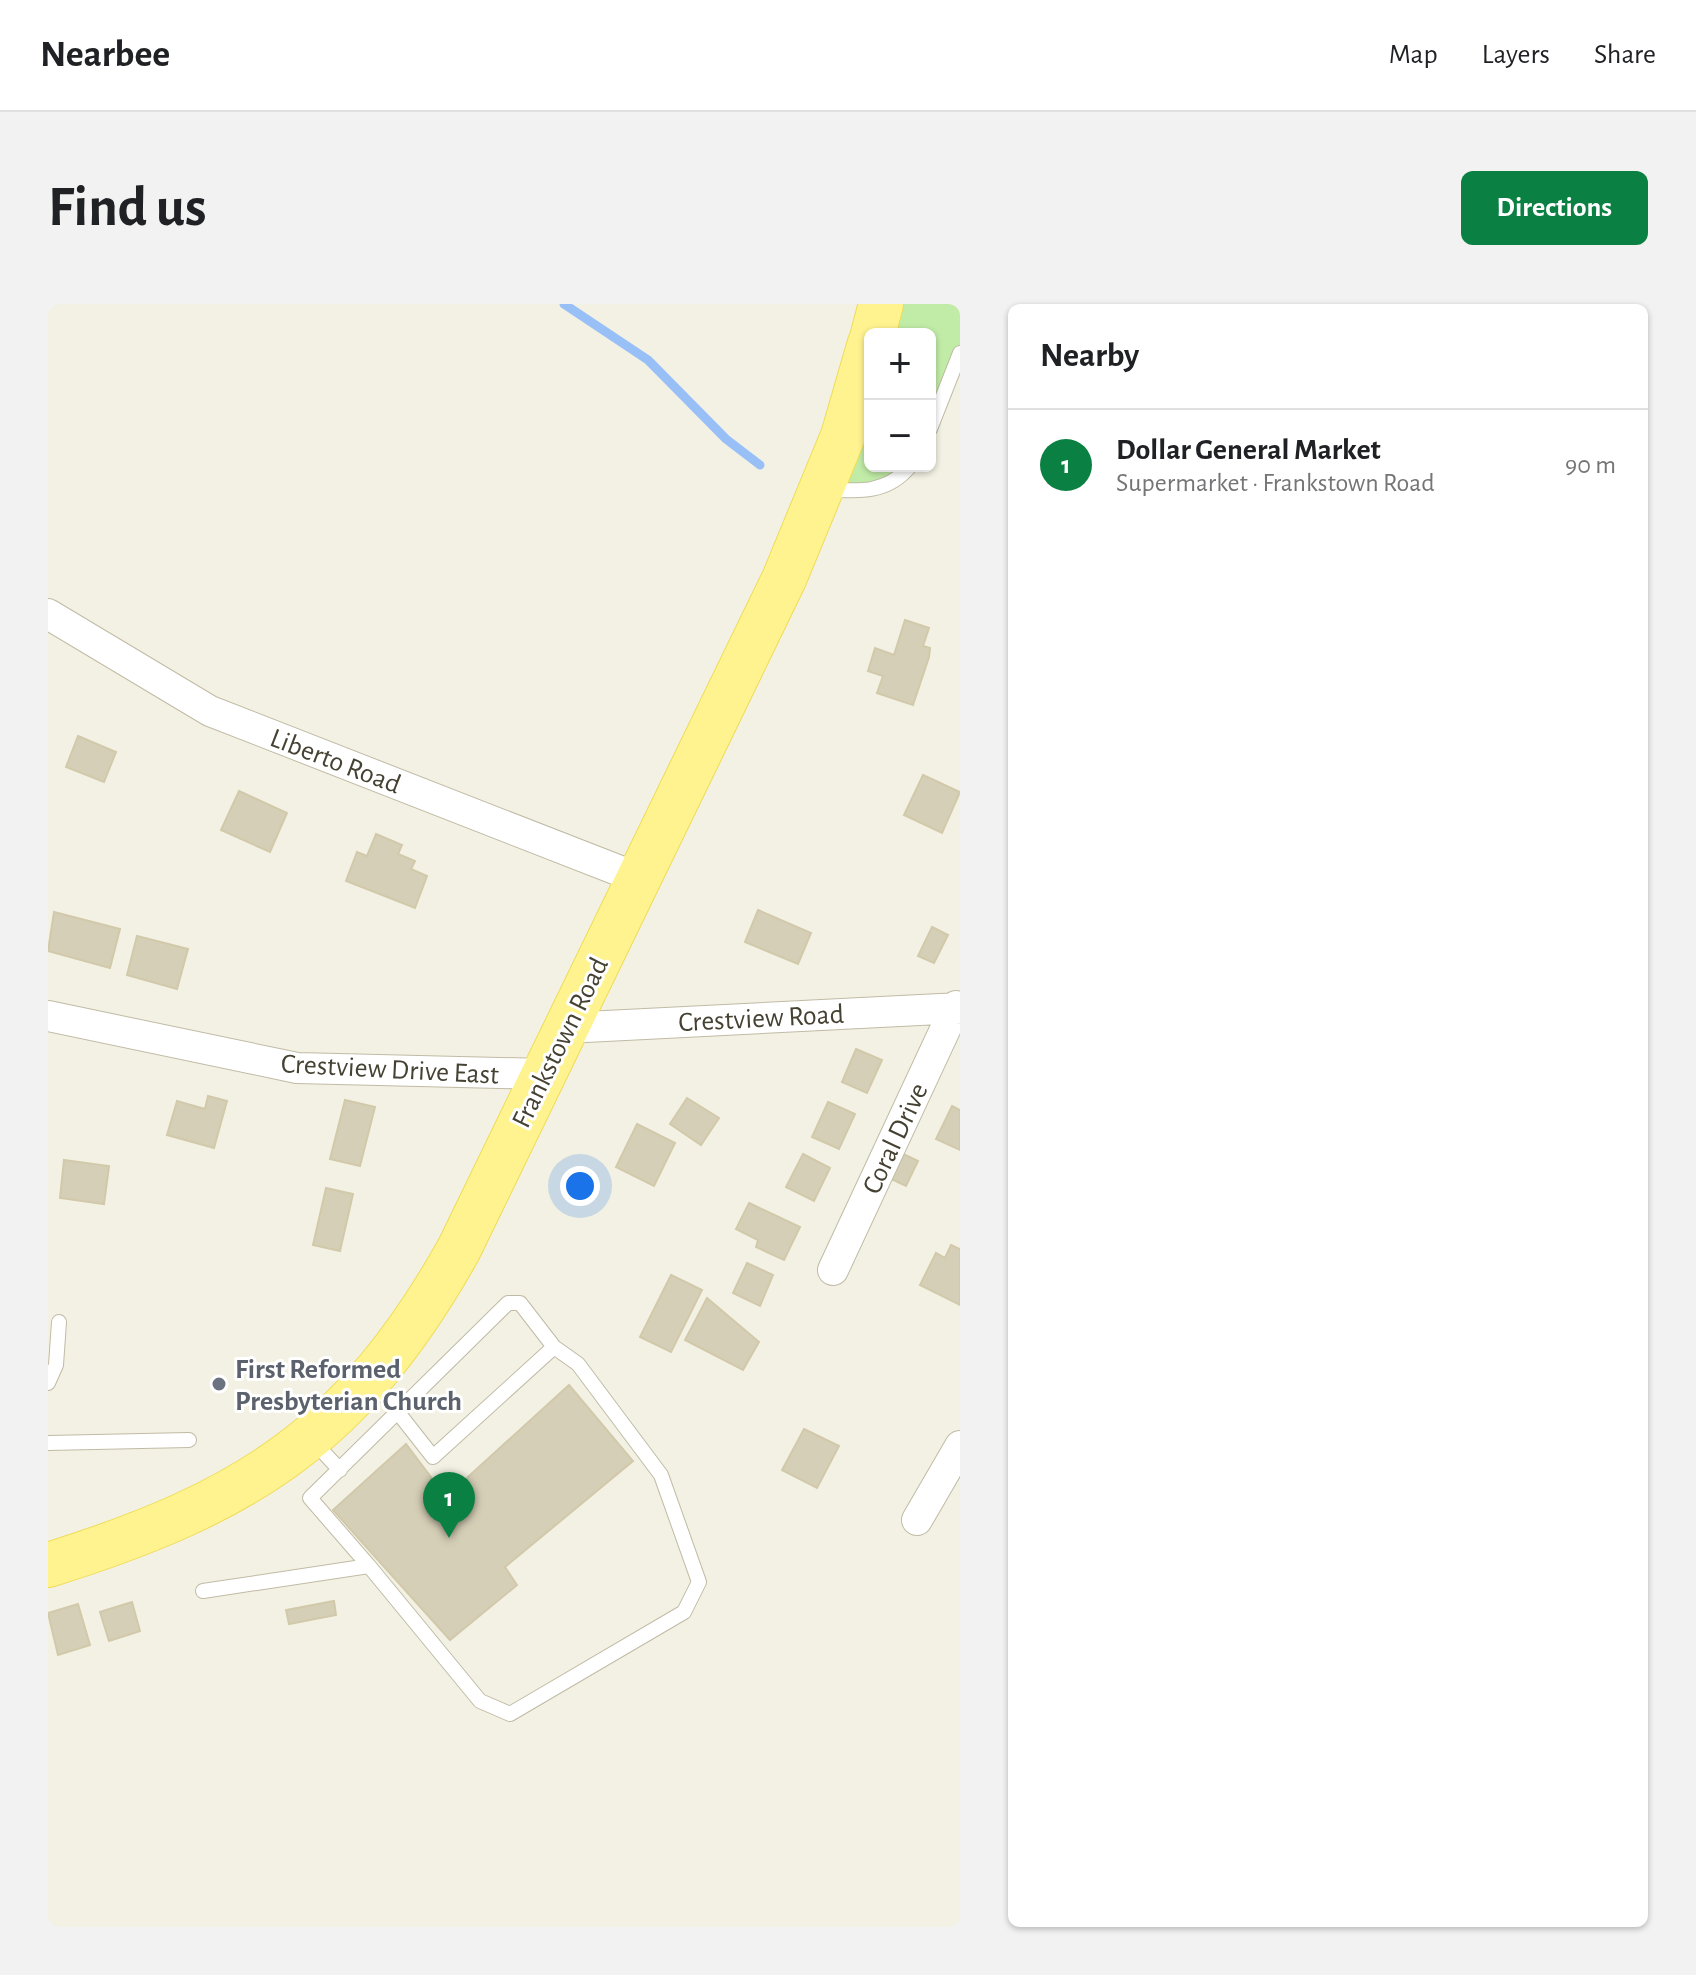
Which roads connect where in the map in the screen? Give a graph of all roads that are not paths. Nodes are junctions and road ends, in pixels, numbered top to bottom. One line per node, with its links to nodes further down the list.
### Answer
1 (881, 304): 2 (main road)
2 (875, 328)
3 (960, 353): 5 (lane)
4 (864, 364): 7 (main road, Frankstown Road)
5 (936, 414)
6 (905, 472): 7 (lane)
7 (823, 488): 9 (main road, Frankstown Road)
8 (48, 614): 9 (street, Liberto Road)
9 (638, 878): 12 (main road, Frankstown Road)
10 (959, 1006): 12 (street, Crestview Road); 14 (street, Coral Drive)
11 (48, 1016): 13 (street, Crestview Drive East)
12 (566, 1028): 13 (main road, Frankstown Road)
13 (545, 1074): 17 (main road, Frankstown Road)
14 (833, 1270)
15 (59, 1322): 18 (lane)
16 (554, 1347): 19 (lane); 19 (lane); 27 (lane)
17 (371, 1378): 19 (lane); 20 (main road, Frankstown Road)
18 (48, 1383)
19 (400, 1413): 24 (lane)
20 (311, 1439): 24 (lane); 26 (main road, Frankstown Road)
21 (189, 1440): 22 (lane)
22 (48, 1443)
23 (960, 1446): 25 (street)
24 (340, 1470): 27 (lane)
25 (917, 1520)
26 (48, 1565)
27 (369, 1566): 28 (lane)
28 (203, 1591)

